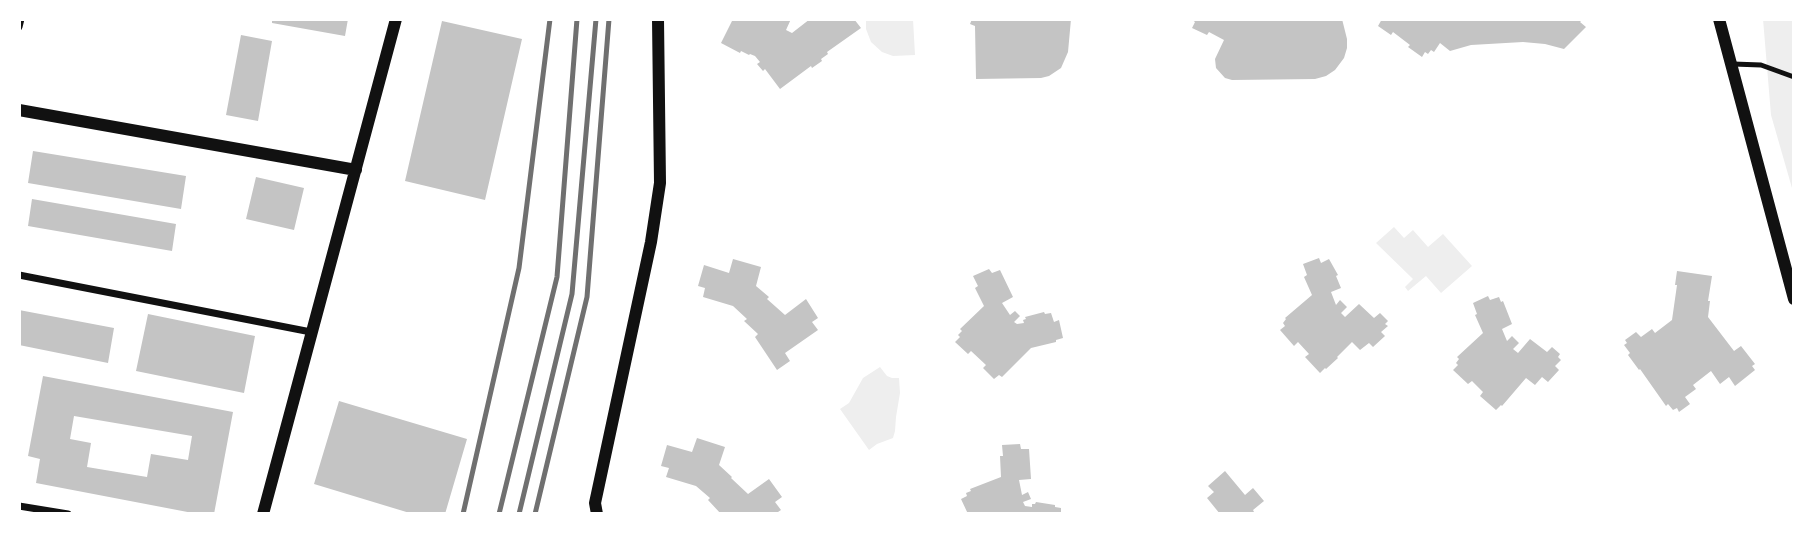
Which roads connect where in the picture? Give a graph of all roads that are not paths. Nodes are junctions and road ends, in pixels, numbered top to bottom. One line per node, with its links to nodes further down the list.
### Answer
1 (21, 19): 5 (street)
2 (396, 19): 9 (street)
3 (658, 19): 16 (street)
4 (1719, 19): 6 (street)
5 (19, 27)
6 (1730, 64): 7 (lane); 11 (street)
7 (1794, 77)
8 (19, 110): 9 (street)
9 (356, 170): 12 (street)
10 (19, 275): 12 (street)
11 (1794, 299)
12 (311, 332): 15 (street)
13 (19, 506): 14 (street)
14 (68, 514)
15 (263, 514)
16 (597, 514)

